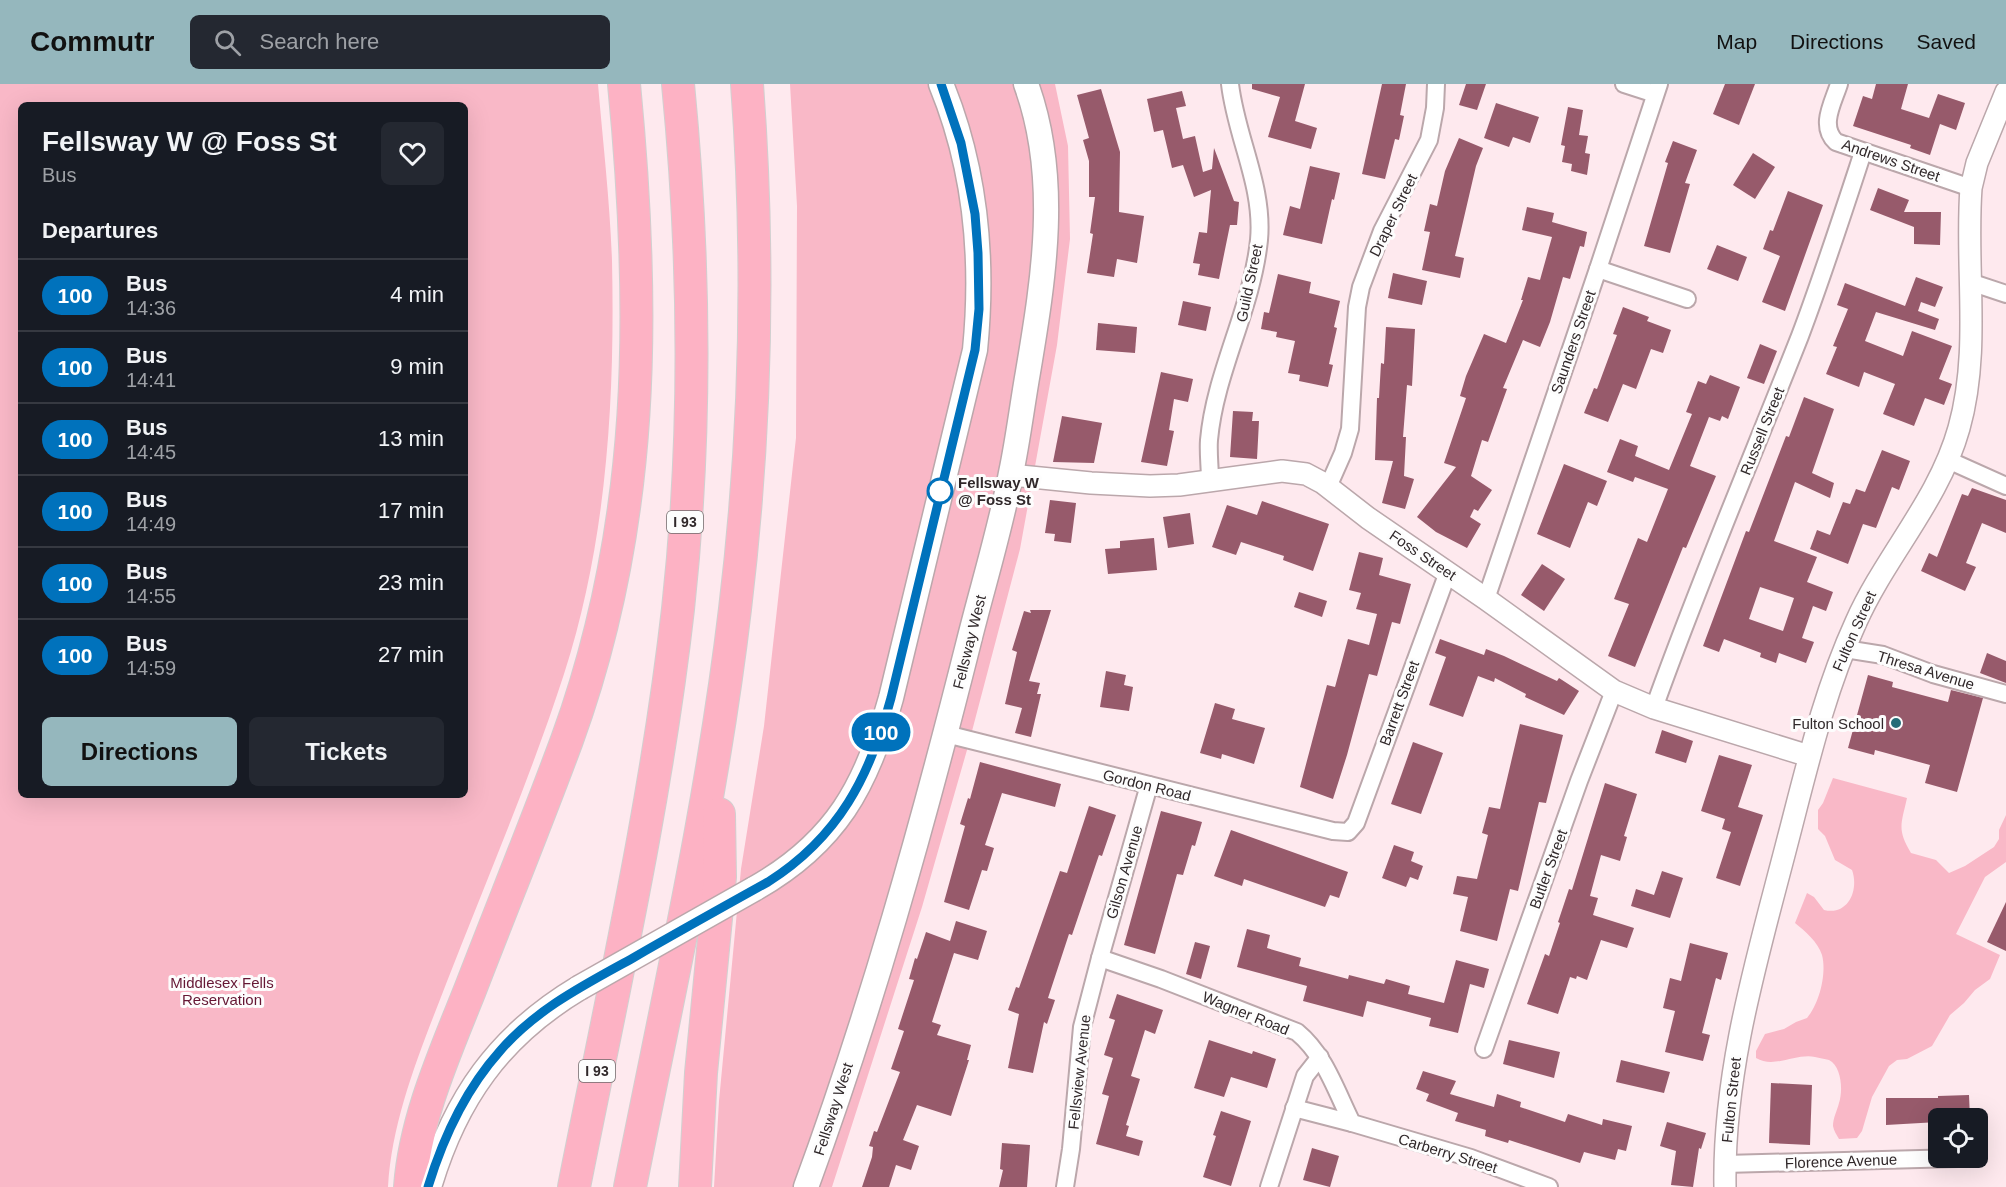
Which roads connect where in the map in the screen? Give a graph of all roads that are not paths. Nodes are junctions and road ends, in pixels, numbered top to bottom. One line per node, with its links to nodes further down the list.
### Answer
1 (624, 84): 41 (highway)
2 (678, 84): 43 (highway, I 93)
3 (747, 84): 29 (highway)
4 (941, 84): 42 (main road, bridge)
5 (1026, 84): 19 (main road, Fellsway West)
6 (1230, 84): 20 (street, Guild Street)
7 (1436, 84): 22 (street, Draper Street)
8 (1624, 84): 10 (street)
9 (1839, 84): 12 (street, Andrews Street)
10 (1657, 89): 14 (street, Saunders Street)
11 (2006, 92): 13 (street, Fulton Street)
12 (1863, 152): 13 (street, Andrews Street); 28 (street, Russell Street)
13 (1971, 188): 15 (street, Fulton Street)
14 (1598, 269): 17 (street); 24 (street, Saunders Street)
15 (1970, 282): 16 (street); 18 (street, Fulton Street)
16 (2006, 294)
17 (1687, 299)
18 (1948, 460): 21 (street); 25 (street, Fulton Street)
19 (1011, 475): 20 (street, Foss Street); 30 (main road, Fellsway West)
20 (1210, 481): 22 (street, Foss Street)
21 (2006, 486)
22 (1328, 487): 23 (street, Foss Street)
23 (1448, 572): 24 (street, Foss Street); 33 (street, Barrett Street)
24 (1486, 599): 26 (street, Foss Street)
25 (1845, 649): 27 (street, Thresa Avenue); 31 (street, Fulton Street)
26 (1614, 691): 28 (street, Foss Street); 35 (street, Butler Street)
27 (2006, 694)
28 (1654, 708): 31 (street, Foss Street)
29 (718, 728): 44 (highway); 45 (highway)
30 (946, 734): 32 (street, Gordon Road); 46 (main road, Fellsway West)
31 (1809, 756): 40 (street, Fulton Street)
32 (1149, 785): 33 (street, Gordon Road); 34 (street, Gilson Avenue)
33 (1348, 832)
34 (1100, 958): 36 (street, Wagner Road); 47 (street, Fellsview Avenue)
35 (1484, 1049)
36 (1320, 1057): 37 (street); 38 (street, Wagner Road)
37 (1294, 1108): 38 (street); 48 (street)
38 (1352, 1123): 49 (street, Carberry Street)
39 (1928, 1159): 40 (street, Florence Avenue)
40 (1725, 1164): 50 (street, Fulton Street)
41 (410, 1187)
42 (429, 1187)
43 (574, 1187)
44 (630, 1187)
45 (695, 1187)
46 (806, 1187)
47 (1065, 1187)
48 (1269, 1187)
49 (1549, 1187)
50 (1725, 1187)

